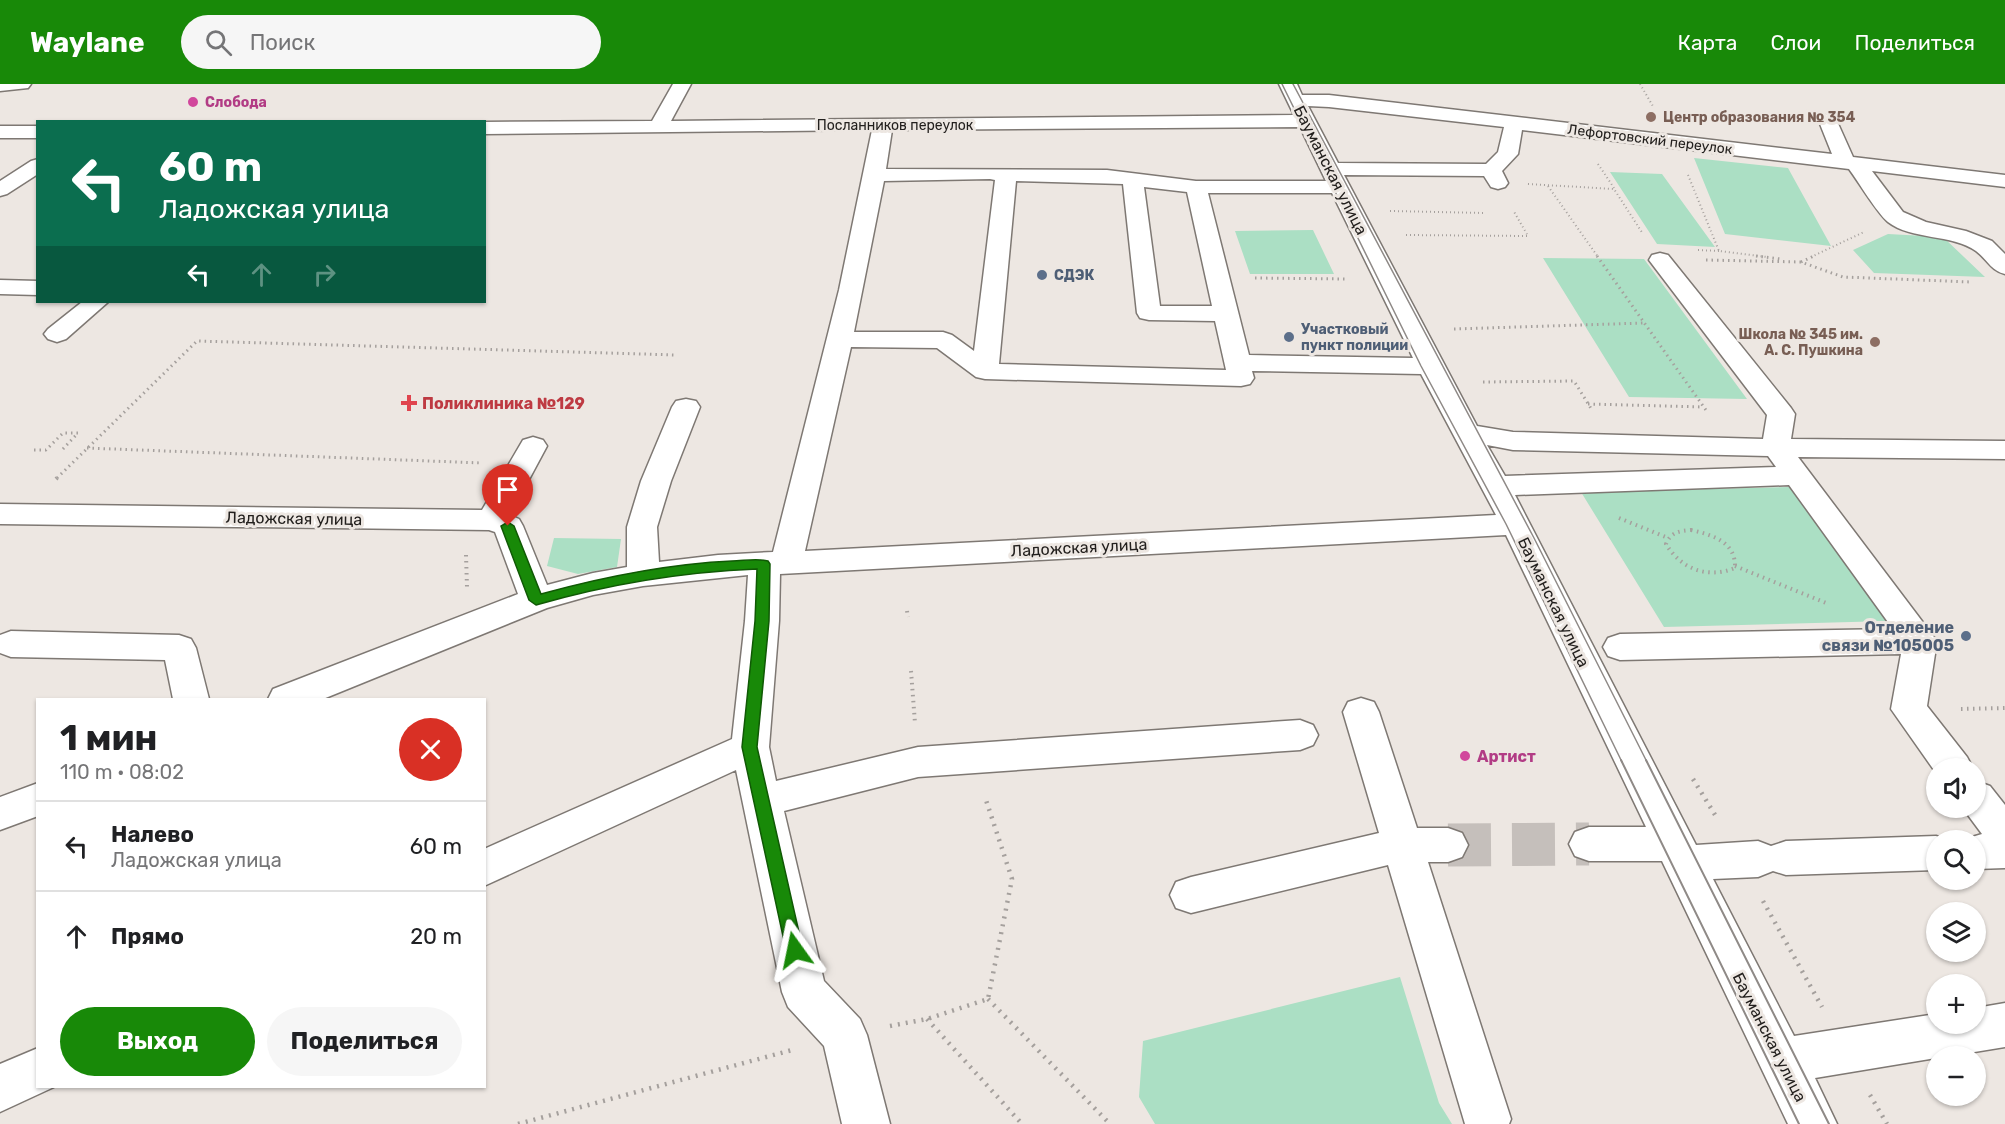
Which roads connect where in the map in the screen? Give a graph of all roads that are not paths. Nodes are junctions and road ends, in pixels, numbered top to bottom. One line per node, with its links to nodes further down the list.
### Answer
1 (22, 84): 3 (street)
2 (682, 84): 8 (street)
3 (0, 86)
4 (1296, 102): 6 (street, Лефортовский переулок); 7 (street, Посланников переулок); 16 (street, Бауманская улица)
5 (1827, 119): 12 (street)
6 (1514, 123): 12 (street, Лефортовский переулок); 16 (street)
7 (883, 125): 8 (street, Посланников переулок); 14 (street)
8 (659, 126): 9 (street, Посланников переулок)
9 (486, 128)
10 (0, 132): 11 (street)
11 (36, 132)
12 (1850, 163): 18 (street, Лефортовский переулок); 22 (street)
13 (36, 166): 20 (street)
14 (875, 175): 15 (street); 28 (street)
15 (996, 175): 17 (street); 31 (street)
16 (1335, 178): 19 (street); 30 (street, Бауманская улица)
17 (1133, 179): 19 (street); 26 (street)
18 (2005, 181)
19 (1196, 187): 26 (street)
20 (0, 190)
21 (1660, 260): 34 (street)
22 (2005, 267)
23 (0, 287): 24 (street)
24 (36, 288)
25 (95, 303): 27 (street)
26 (1226, 314): 29 (street)
27 (57, 334)
28 (839, 339): 31 (street); 42 (street)
29 (1237, 363): 30 (street); 31 (street)
30 (1430, 366): 33 (street, Бауманская улица)
31 (985, 371)
32 (686, 407): 43 (street)
33 (1467, 433): 34 (street); 38 (street, Бауманская улица)
34 (1776, 448): 35 (street); 37 (street)
35 (2005, 450)
36 (527, 455): 40 (street)
37 (1796, 476): 38 (street); 45 (street)
38 (1496, 486): 41 (street, Бауманская улица)
39 (9, 515): 40 (street, Ладожская улица)
40 (492, 520): 44 (street)
41 (1516, 524): 42 (street, Ладожская улица); 65 (street, Бауманская улица)
42 (775, 563): 43 (street, Ладожская улица); 52 (street)
43 (643, 575): 44 (street, Ладожская улица)
44 (536, 600): 49 (street, Ладожская улица)
45 (1920, 641): 47 (street); 53 (street)
46 (11, 644): 48 (street)
47 (1620, 648)
48 (191, 698)
49 (289, 698)
50 (1361, 712): 60 (street)
51 (1300, 735): 55 (street)
52 (750, 747): 55 (street); 66 (street)
53 (1946, 758)
54 (36, 800): 57 (street)
55 (762, 800): 73 (street)
56 (1986, 810): 58 (street)
57 (0, 814)
58 (2005, 836)
59 (1589, 844): 65 (street)
60 (1401, 845): 61 (street); 67 (street); 72 (street)
61 (1448, 845)
62 (2005, 851): 63 (street)
63 (1986, 852)
64 (1926, 853): 65 (street)
65 (1678, 854): 69 (street, Бауманская улица)
66 (486, 867)
67 (1191, 895)
68 (2005, 1025): 69 (street)
69 (1782, 1061): 74 (street, Бауманская улица)
70 (36, 1072): 71 (street)
71 (0, 1088)
72 (1487, 1119)
73 (866, 1124)
74 (1813, 1124)

